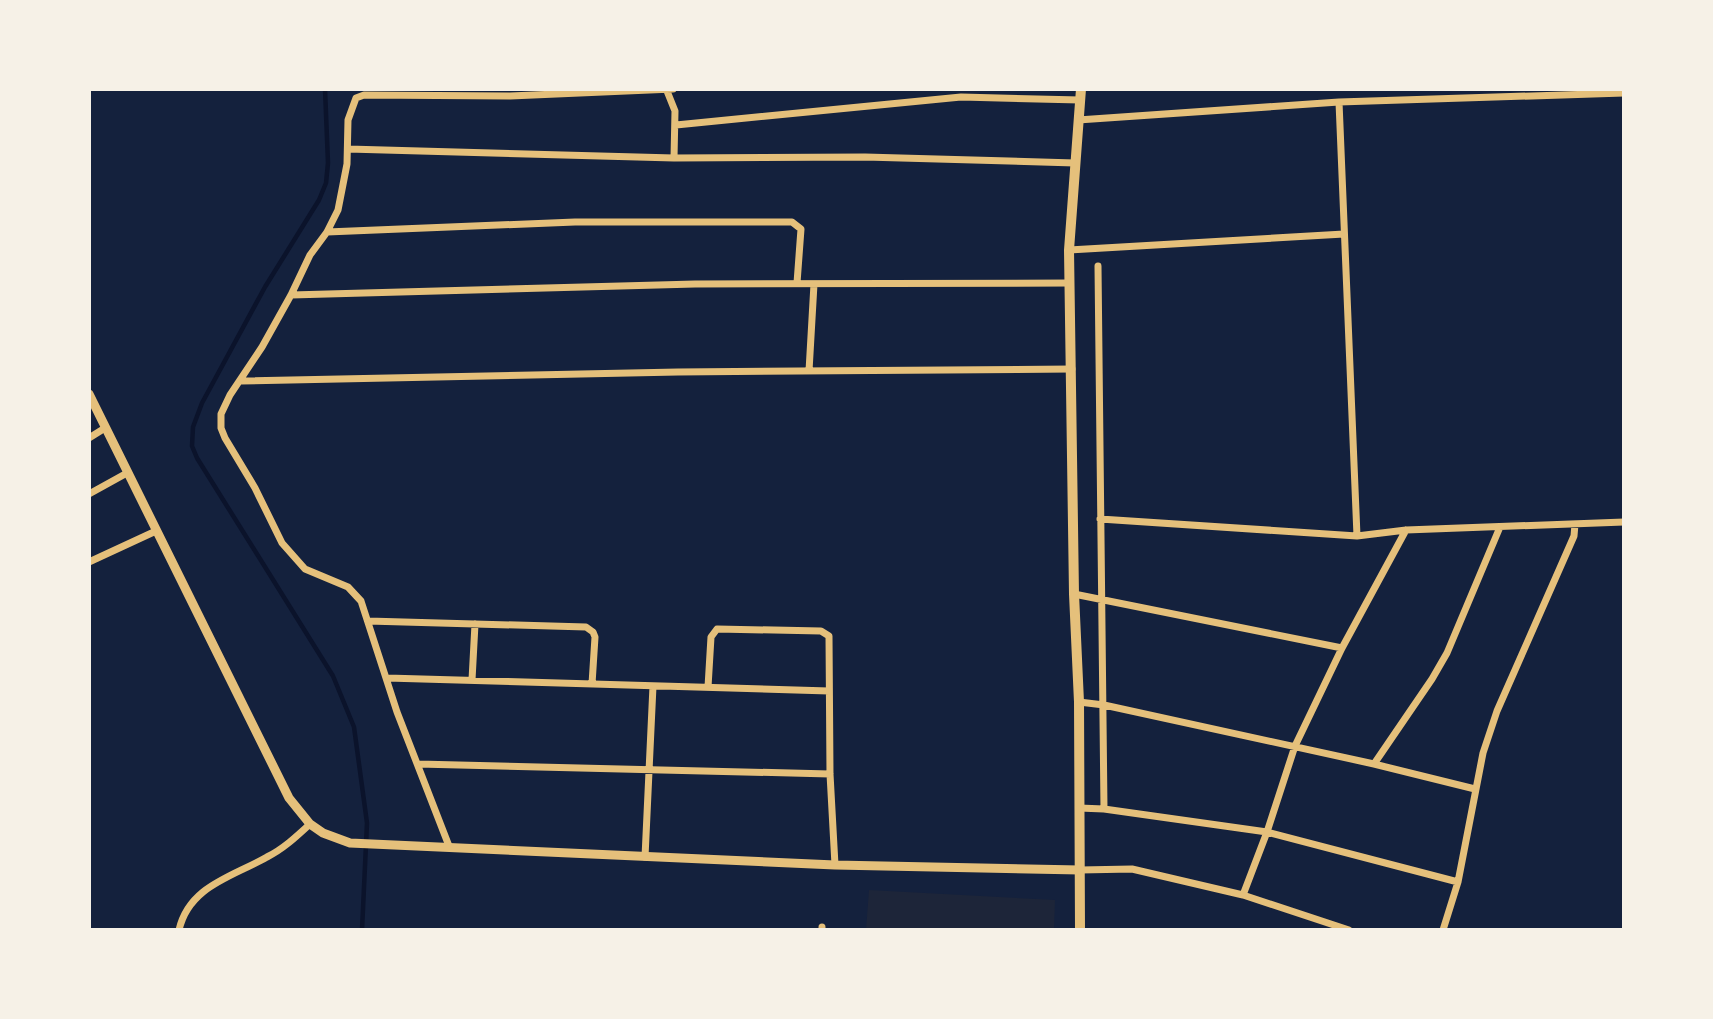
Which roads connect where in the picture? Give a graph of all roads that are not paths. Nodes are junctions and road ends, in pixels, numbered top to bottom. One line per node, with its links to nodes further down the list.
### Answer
1 (670, 90): 7 (street); 8 (street)
2 (1466, 93): 3 (street); 5 (street)
3 (1624, 93)
4 (1080, 94): 6 (main road); 7 (street)
5 (1339, 102): 6 (street); 12 (street)
6 (1078, 120): 10 (main road)
7 (676, 125): 9 (street)
8 (348, 149): 9 (street); 11 (street)
9 (674, 158): 10 (street)
10 (1075, 163): 13 (main road)
11 (327, 232): 16 (street); 18 (street)
12 (1344, 234): 13 (street); 33 (street)
13 (1069, 250): 15 (main road)
14 (1098, 266): 27 (street)
15 (1070, 283): 17 (street); 19 (main road)
16 (797, 284): 17 (street); 18 (street)
17 (814, 284): 20 (street)
18 (291, 295): 21 (street)
19 (1072, 369): 20 (street); 35 (main road)
20 (809, 371): 21 (street)
21 (241, 381): 37 (street)
22 (89, 394): 23 (street)
23 (105, 428): 24 (street); 25 (street)
24 (89, 438)
25 (127, 473): 26 (street); 32 (street)
26 (89, 494)
27 (1100, 519): 33 (street); 36 (street)
28 (1624, 522): 29 (street)
29 (1575, 524): 30 (street); 53 (street)
30 (1500, 527): 31 (street); 50 (street)
31 (1406, 530): 33 (street); 39 (street)
32 (156, 531): 34 (street); 56 (street)
33 (1357, 536)
34 (89, 562)
35 (1074, 594): 36 (street); 46 (main road)
36 (1102, 601): 39 (street); 47 (street)
37 (368, 621): 38 (street); 40 (street)
38 (475, 624): 41 (street); 42 (street)
39 (1342, 648): 48 (street)
40 (387, 678): 41 (street); 49 (street)
41 (472, 680): 42 (street)
42 (592, 684): 43 (street)
43 (653, 685): 44 (street); 51 (street)
44 (708, 687): 45 (street); 45 (street)
45 (829, 691): 52 (street)
46 (1079, 702): 47 (street); 54 (main road)
47 (1104, 705): 48 (street); 55 (street)
48 (1295, 746): 50 (street); 57 (street)
49 (418, 764): 51 (street); 58 (street)
50 (1374, 764): 53 (street)
51 (648, 770): 52 (street); 59 (street)
52 (830, 774): 60 (street)
53 (1475, 789): 62 (street)
54 (1079, 808): 55 (street); 61 (main road)
55 (1104, 809): 57 (street)
56 (310, 824): 58 (street); 64 (street)
57 (1266, 832): 62 (street); 63 (street)
58 (449, 846): 59 (street)
59 (645, 857): 60 (street)
60 (835, 865): 61 (street)
61 (1080, 870): 63 (street); 65 (main road)
62 (1458, 882): 67 (street)
63 (1243, 895): 66 (street)
64 (179, 930)
65 (1080, 930)
66 (1349, 930)
67 (1443, 930)

